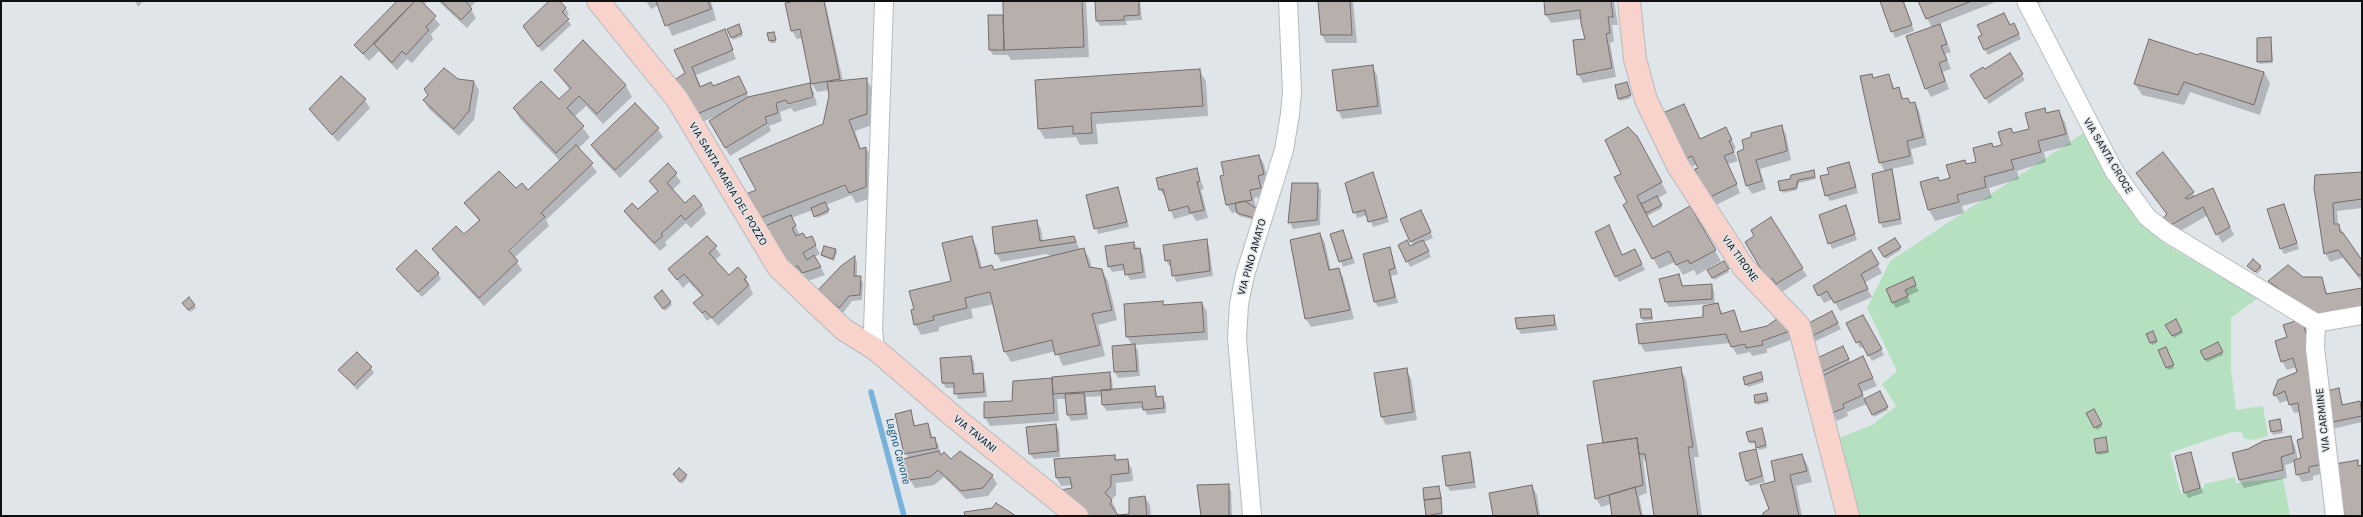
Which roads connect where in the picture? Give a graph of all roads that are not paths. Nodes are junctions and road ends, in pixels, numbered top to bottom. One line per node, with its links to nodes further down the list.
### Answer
1 (598, 1): 8 (street, VIA SANTA MARIA DEL POZZO)
2 (884, 1): 8 (street)
3 (1288, 1): 10 (street, VIA PINO AMATO)
4 (1629, 1): 11 (street, VIA TIRONE)
5 (2026, 1): 7 (street, VIA SANTA CROCE)
6 (2362, 315): 7 (street)
7 (2316, 323): 12 (street, VIA CARMINE)
8 (875, 349): 9 (street, VIA TAVANI)
9 (1077, 516)
10 (1252, 516)
11 (1848, 516)
12 (2335, 516)

